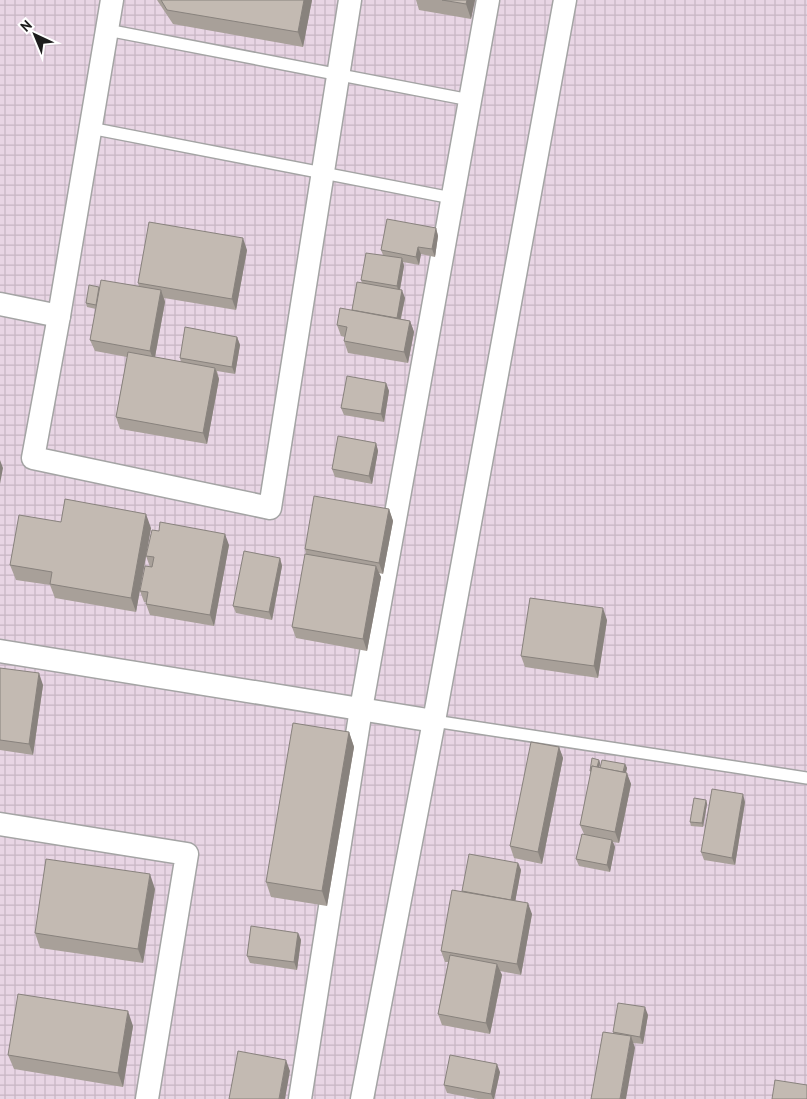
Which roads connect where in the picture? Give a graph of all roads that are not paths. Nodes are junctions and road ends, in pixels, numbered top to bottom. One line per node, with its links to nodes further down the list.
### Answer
1 (112, 0): 5 (street)
2 (350, 0): 6 (street)
3 (488, 0): 7 (street)
4 (565, 0): 15 (street)
5 (107, 30): 6 (lane); 8 (street)
6 (338, 75): 7 (lane); 9 (street)
7 (470, 100): 10 (street)
8 (90, 128): 9 (lane); 12 (street)
9 (322, 173): 10 (lane); 12 (street)
10 (452, 198): 14 (street)
11 (0, 304): 12 (street)
12 (59, 316)
13 (0, 651): 14 (street)
14 (361, 710): 15 (street); 19 (street)
15 (434, 721): 16 (lane); 20 (street)
16 (807, 778)
17 (0, 824): 18 (street)
18 (147, 1099)
19 (300, 1099)
20 (362, 1099)

